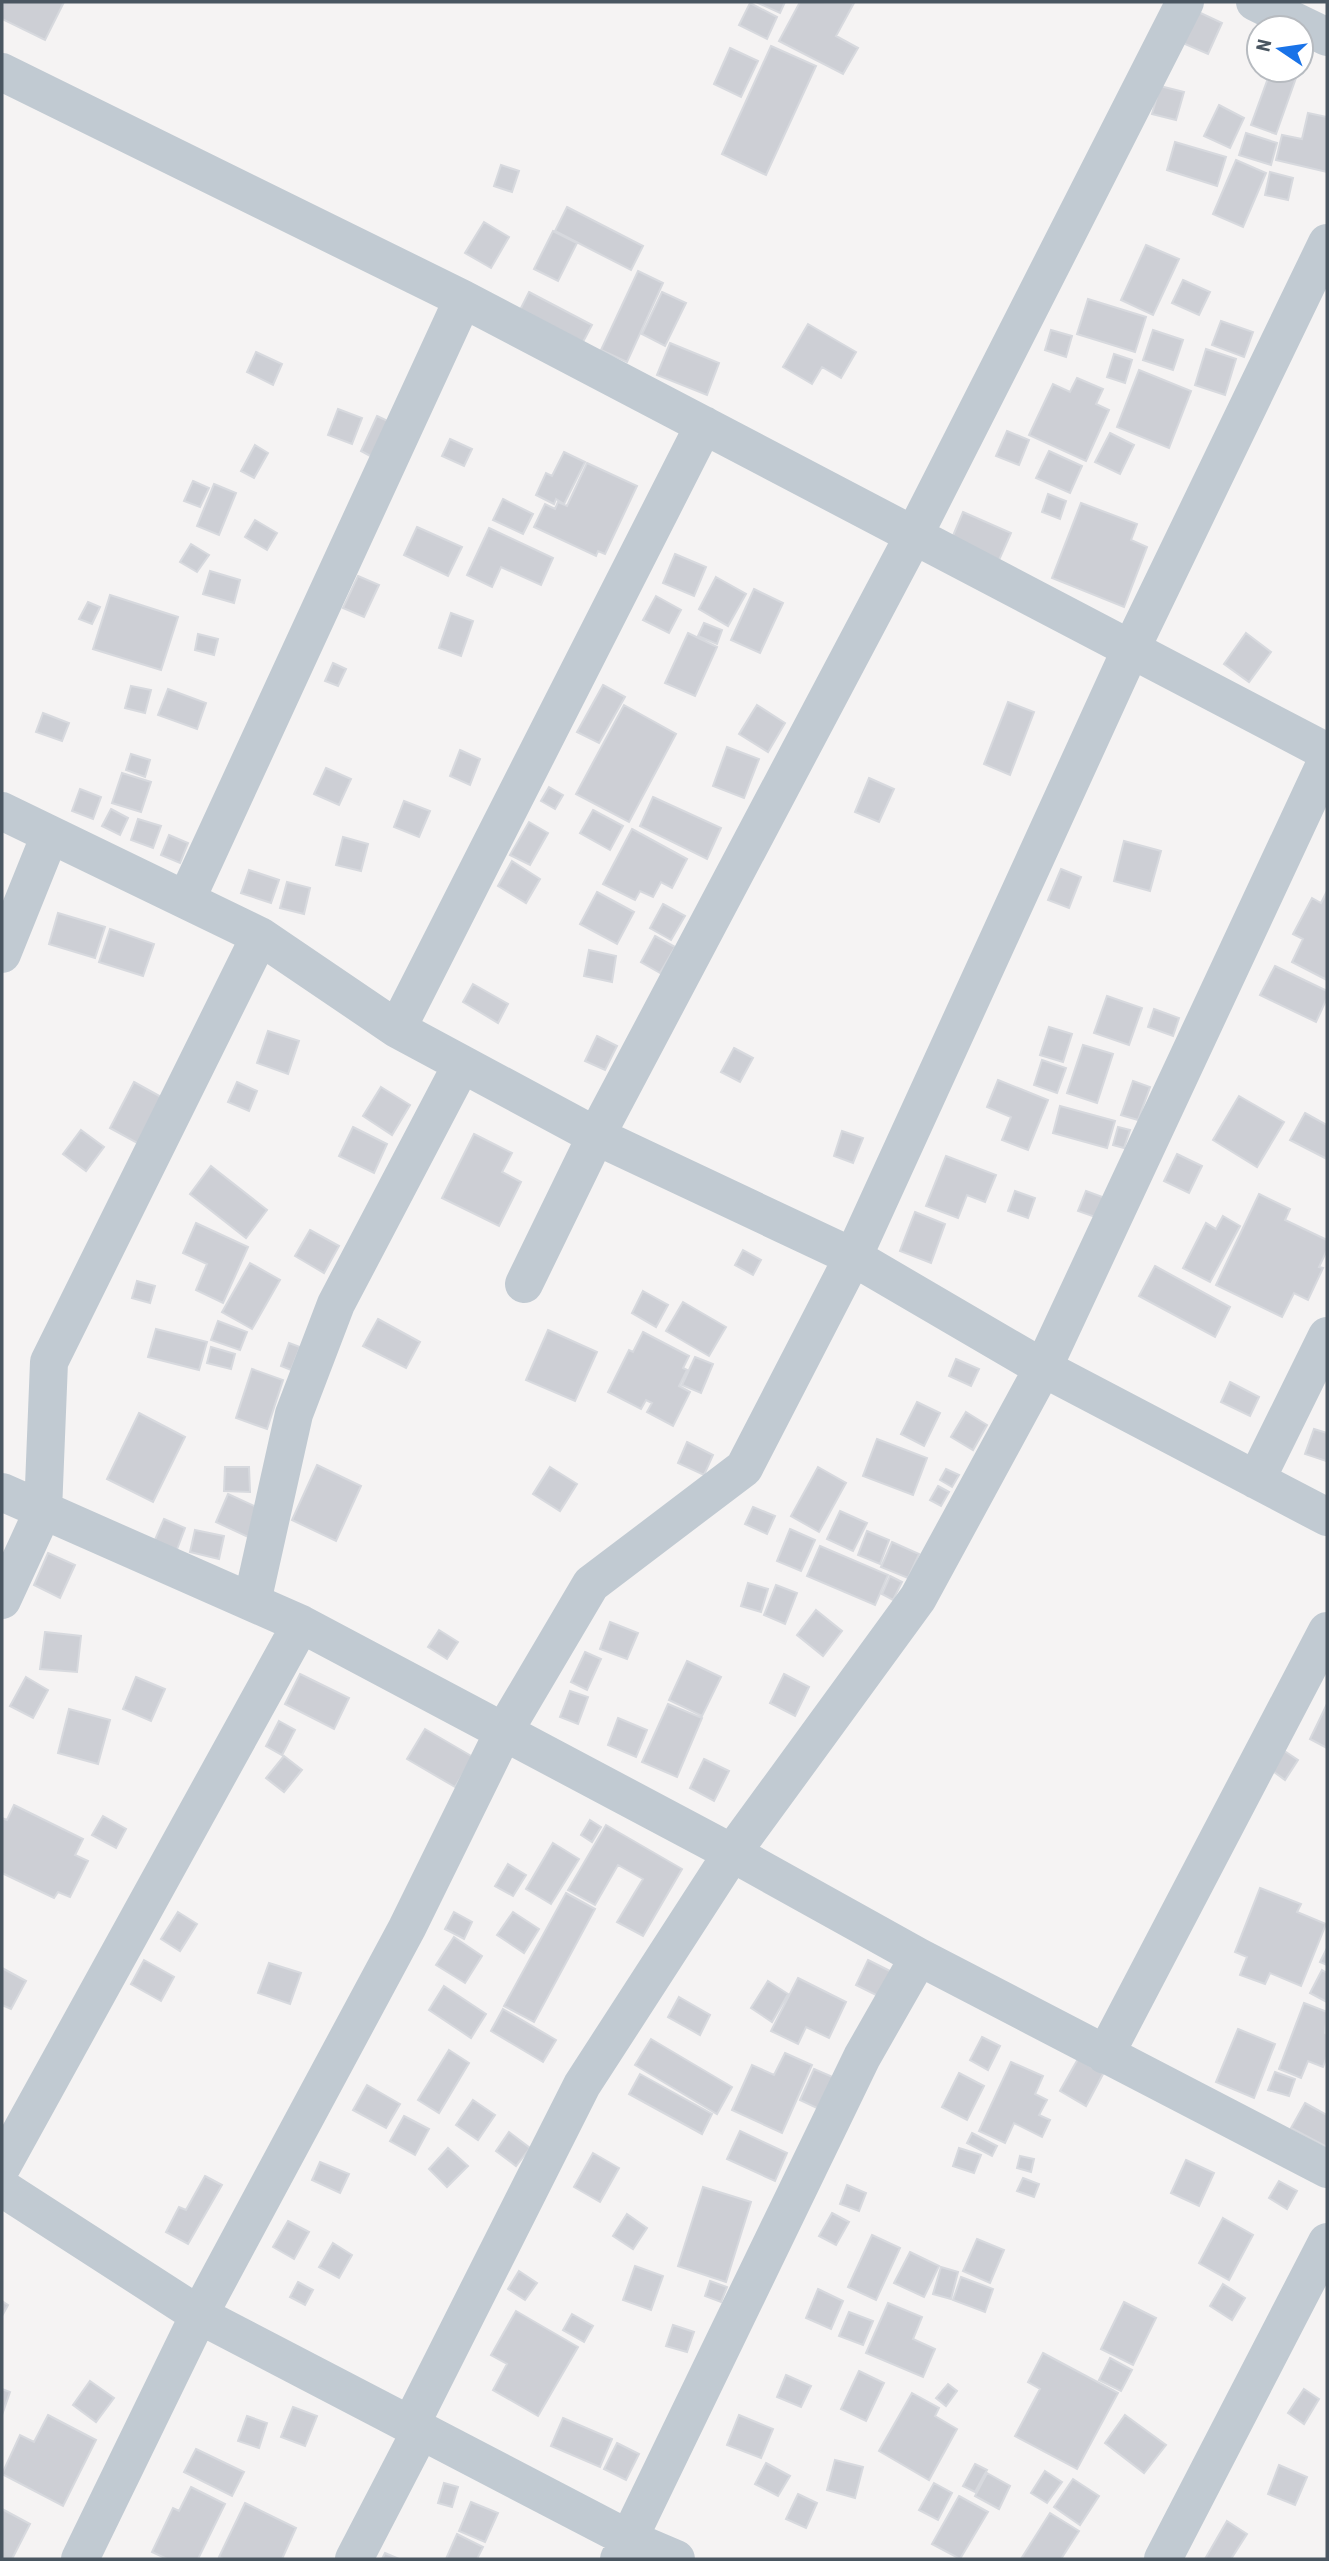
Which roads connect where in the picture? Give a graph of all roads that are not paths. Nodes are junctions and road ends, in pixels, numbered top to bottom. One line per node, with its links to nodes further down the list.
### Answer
1 (1185, 2): 8 (street)
2 (1255, 2): 3 (street)
3 (1327, 37)
4 (2, 72): 6 (street)
5 (1327, 243): 9 (street)
6 (463, 299): 7 (street); 14 (street)
7 (704, 425): 8 (street); 17 (street)
8 (914, 535): 9 (street); 19 (street)
9 (1130, 649): 10 (street); 20 (street)
10 (1327, 752)
11 (1327, 760): 23 (street)
12 (2, 811): 13 (street)
13 (50, 835): 14 (street); 16 (street)
14 (186, 900): 15 (street)
15 (260, 936): 17 (street); 26 (street)
16 (2, 954)
17 (397, 1028): 18 (street)
18 (462, 1064): 19 (street); 29 (street)
19 (596, 1136): 20 (street); 21 (street)
20 (853, 1257): 23 (street); 32 (street)
21 (524, 1284)
22 (1327, 1336): 24 (street)
23 (1043, 1368): 24 (street); 33 (street)
24 (1256, 1479): 27 (street)
25 (2, 1492): 26 (street)
26 (43, 1511): 28 (street); 29 (street)
27 (1327, 1517)
28 (2, 1600)
29 (251, 1602): 30 (street)
30 (301, 1624): 32 (street); 36 (street)
31 (1327, 1631): 35 (street)
32 (503, 1733): 33 (street); 40 (street)
33 (732, 1853): 34 (street); 41 (street)
34 (919, 1957): 35 (street); 42 (street)
35 (1105, 2055): 37 (street)
36 (2, 2165)
37 (1327, 2169)
38 (2, 2188): 40 (street)
39 (1327, 2242): 46 (street)
40 (199, 2315): 41 (street); 43 (street)
41 (416, 2427): 42 (street); 44 (street)
42 (624, 2549): 45 (street)
43 (80, 2559)
44 (354, 2559)
45 (676, 2559)
46 (1163, 2559)

